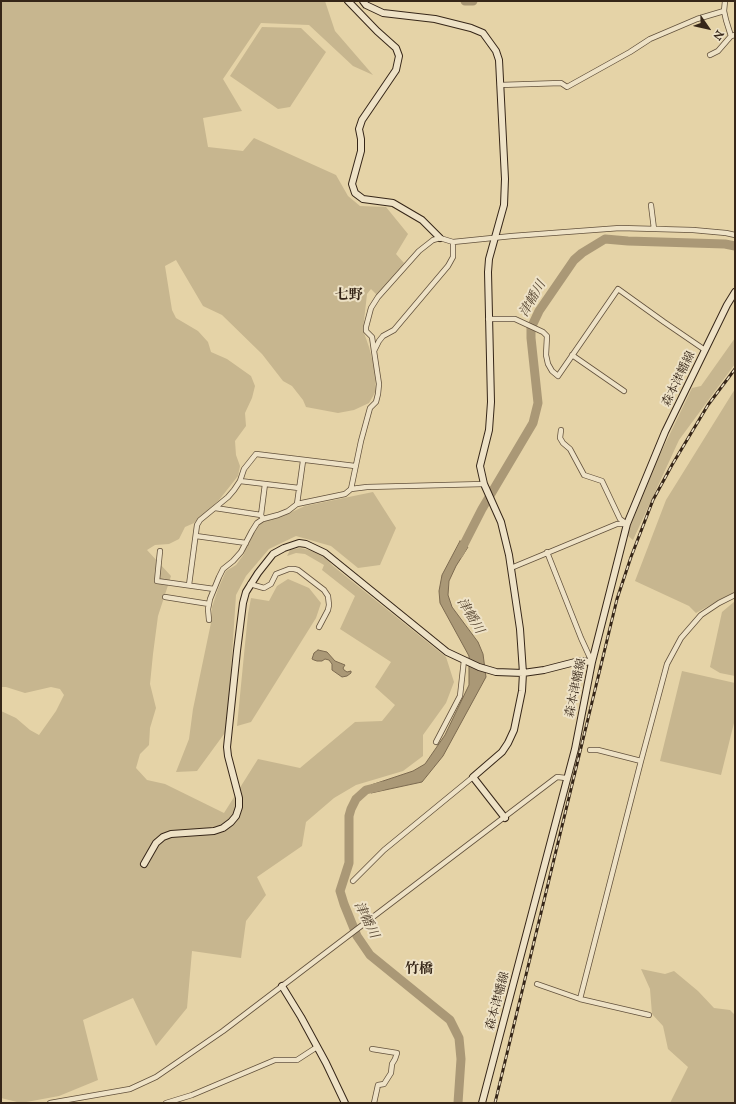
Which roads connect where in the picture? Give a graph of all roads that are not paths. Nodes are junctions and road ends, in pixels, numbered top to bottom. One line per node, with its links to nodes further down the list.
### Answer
1 (348, 1): 11 (street)
2 (363, 1): 7 (street)
3 (725, 1): 4 (street)
4 (724, 11): 5 (street); 7 (street)
5 (733, 35): 6 (street)
6 (710, 55)
7 (500, 85): 12 (street)
8 (651, 205): 9 (street)
9 (654, 229): 10 (street); 12 (street)
10 (735, 235)
11 (440, 238): 13 (street); 17 (street)
12 (495, 238): 13 (street); 15 (street)
13 (453, 242): 17 (street)
14 (735, 292): 16 (street, 森本津幡線)
15 (488, 319): 18 (street); 25 (street)
16 (705, 350): 18 (street); 31 (street, 森本津幡線)
17 (374, 351): 22 (street)
18 (572, 355): 19 (street)
19 (624, 391)
20 (561, 430): 31 (street)
21 (303, 461): 22 (street); 23 (street); 26 (street)
22 (355, 466): 27 (street)
23 (240, 480): 24 (street); 29 (street)
24 (265, 484): 26 (street); 30 (street)
25 (484, 484): 27 (street); 36 (street)
26 (299, 488): 28 (street)
27 (351, 489): 28 (street)
28 (296, 504): 30 (street)
29 (215, 508): 30 (street); 32 (street)
30 (262, 517): 33 (street)
31 (626, 524): 35 (street); 46 (street, 森本津幡線)
32 (196, 536): 33 (street); 38 (street)
33 (246, 543): 39 (street)
34 (160, 551): 38 (street)
35 (547, 552): 36 (street); 46 (street)
36 (511, 568): 47 (street)
37 (250, 584): 44 (street); 45 (street); 54 (street)
38 (189, 585): 39 (street)
39 (214, 589): 42 (street)
40 (735, 595): 50 (street)
41 (165, 597): 42 (street)
42 (209, 604): 43 (street)
43 (209, 620)
44 (319, 627)
45 (464, 660): 47 (street); 48 (street)
46 (592, 662): 47 (street); 52 (street, 森本津幡線)
47 (523, 673): 51 (street)
48 (436, 742)
49 (590, 750): 50 (street)
50 (641, 761): 58 (street)
51 (472, 777): 53 (street); 55 (street)
52 (566, 778): 53 (street); 66 (street, 森本津幡線)
53 (505, 818): 57 (street)
54 (144, 864)
55 (353, 881)
56 (537, 984): 58 (street)
57 (282, 986): 60 (street); 62 (street)
58 (580, 999): 59 (street)
59 (650, 1015)
60 (317, 1047): 63 (street); 64 (street)
61 (372, 1049): 65 (street)
62 (50, 1103)
63 (166, 1103)
64 (345, 1103)
65 (374, 1103)
66 (482, 1103)

